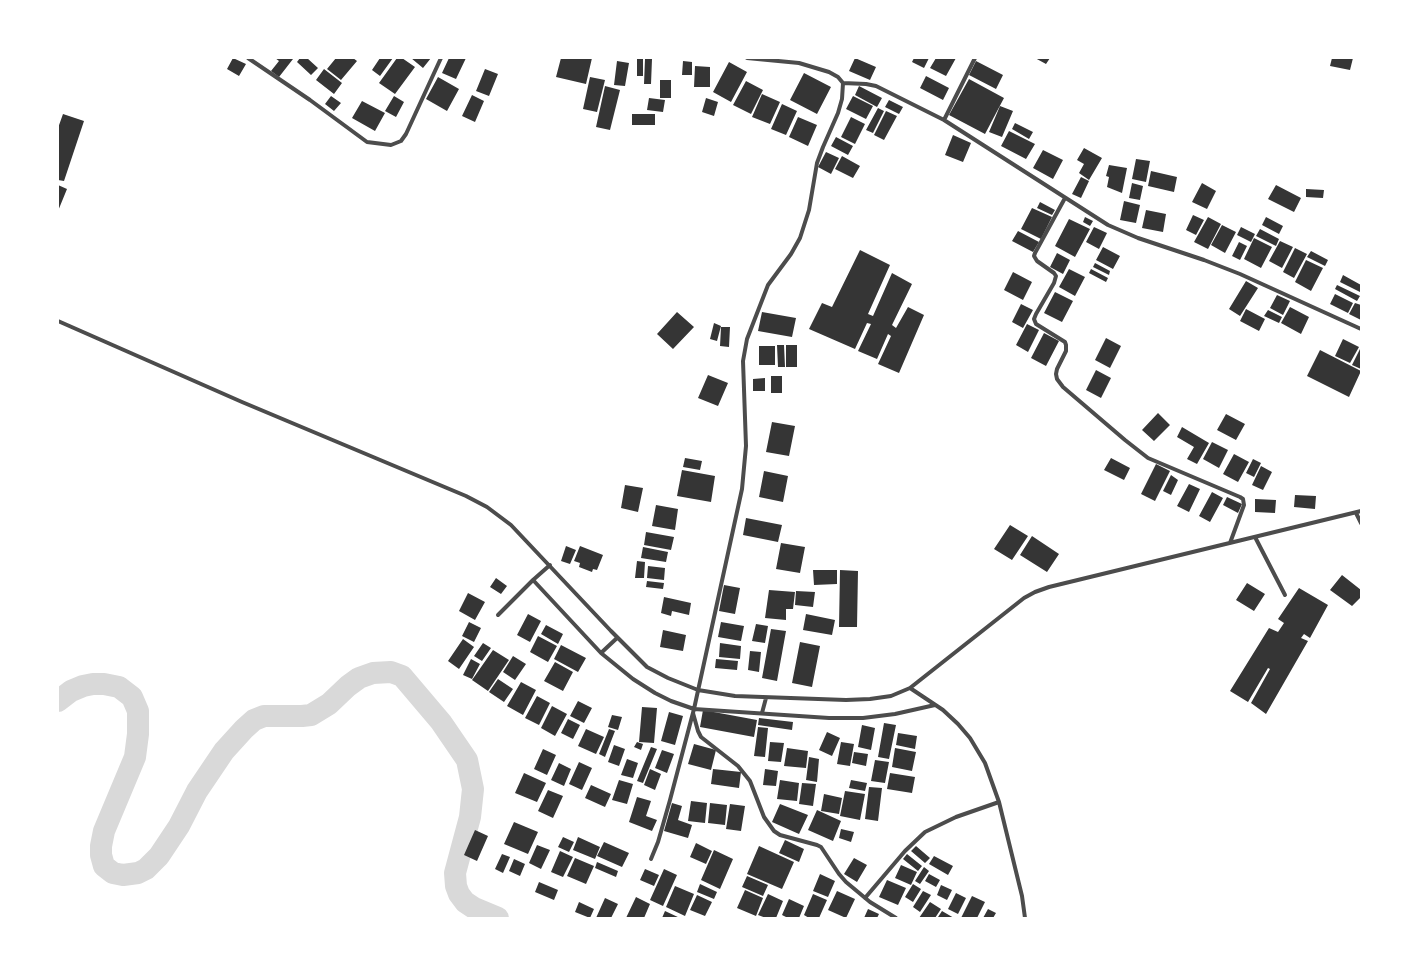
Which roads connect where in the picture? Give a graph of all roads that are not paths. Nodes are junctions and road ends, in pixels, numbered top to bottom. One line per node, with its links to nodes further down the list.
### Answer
1 (248, 58): 2 (street)
2 (440, 58)
3 (747, 58): 5 (street)
4 (975, 58): 6 (street)
5 (843, 83): 6 (street); 22 (street)
6 (944, 120): 7 (street)
7 (1065, 198): 9 (street); 14 (street)
8 (58, 321): 15 (street)
9 (1361, 329)
10 (1361, 511): 11 (street)
11 (1356, 513): 12 (street); 13 (street)
12 (1361, 522)
13 (1255, 537): 14 (street); 17 (street)
14 (1230, 543): 21 (street)
15 (550, 565): 16 (street); 19 (street)
16 (533, 580): 18 (street); 20 (street)
17 (1285, 595)
18 (498, 615)
19 (617, 638): 20 (street); 22 (street)
20 (601, 653): 25 (street)
21 (910, 688): 23 (street); 24 (street)
22 (698, 690): 23 (street); 25 (street)
23 (766, 698): 26 (street)
24 (935, 705): 26 (street); 27 (street)
25 (694, 711): 26 (street); 28 (street); 29 (street)
26 (762, 713)
27 (999, 802): 29 (street); 31 (street)
28 (651, 859)
29 (865, 898): 30 (street)
30 (896, 918)
31 (1025, 918)

